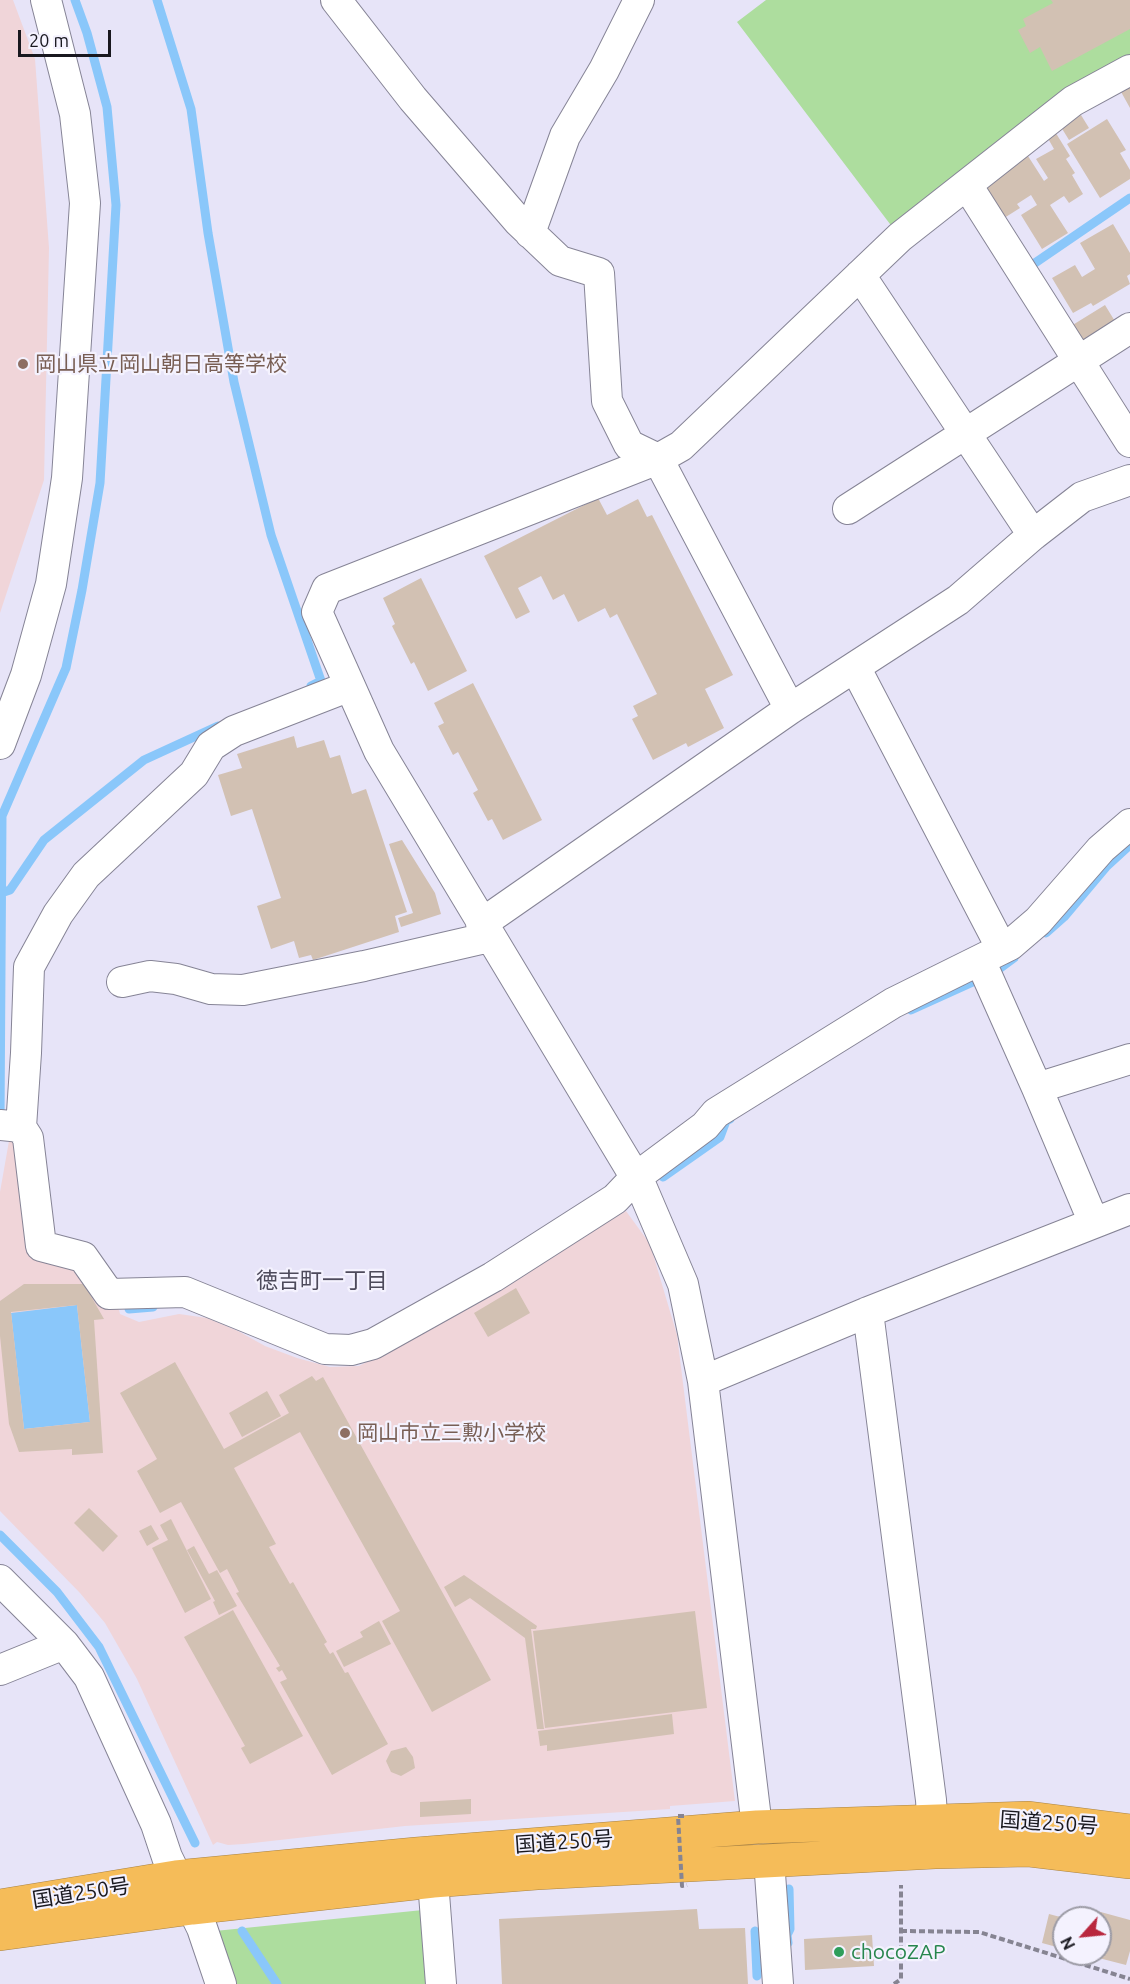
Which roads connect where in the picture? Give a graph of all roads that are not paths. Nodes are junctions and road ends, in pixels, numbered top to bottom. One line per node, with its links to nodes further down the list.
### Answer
1 (46, 0): 19 (street)
2 (336, 0): 6 (street)
3 (639, 0): 6 (street)
4 (1130, 70): 5 (street)
5 (967, 185): 7 (street); 9 (street)
6 (530, 233): 12 (street)
7 (860, 275): 10 (street); 12 (street)
8 (1130, 328): 9 (street)
9 (1078, 360): 10 (street); 11 (street)
10 (965, 433): 14 (street); 15 (street)
11 (1130, 442)
12 (658, 459): 17 (street); 18 (street)
13 (1130, 480): 15 (street)
14 (848, 509)
15 (1033, 536): 16 (street)
16 (855, 667): 18 (street); 22 (street)
17 (350, 686): 21 (street); 26 (street)
18 (790, 709): 21 (street)
19 (0, 744)
20 (1130, 824): 22 (street)
21 (486, 930): 23 (street); 27 (street)
22 (988, 964): 25 (street); 27 (street)
23 (122, 982)
24 (1130, 1059): 25 (street)
25 (1037, 1088): 29 (street)
26 (12, 1126): 27 (street)
27 (635, 1178): 31 (street)
28 (1130, 1209): 29 (street)
29 (1094, 1223): 30 (street)
30 (868, 1312): 31 (street); 37 (street)
31 (703, 1381): 35 (street)
32 (0, 1580): 33 (street)
33 (64, 1644): 34 (street); 40 (street)
34 (0, 1670)
35 (757, 1827): 37 (highway, 国道250号); 40 (highway, 国道250号)
36 (1130, 1831): 37 (highway, 国道250号)
37 (934, 1836): 38 (highway, 国道250号); 39 (highway, 国道250号)
38 (769, 1860): 41 (highway, 国道250号); 47 (street)
39 (1130, 1862)
40 (176, 1877): 42 (highway, 国道250号); 43 (street)
41 (433, 1881): 43 (highway, 国道250号); 46 (street)
42 (0, 1906)
43 (192, 1908): 44 (highway, 国道250号); 45 (street)
44 (0, 1934)
45 (220, 1984)
46 (441, 1984)
47 (778, 1984)

